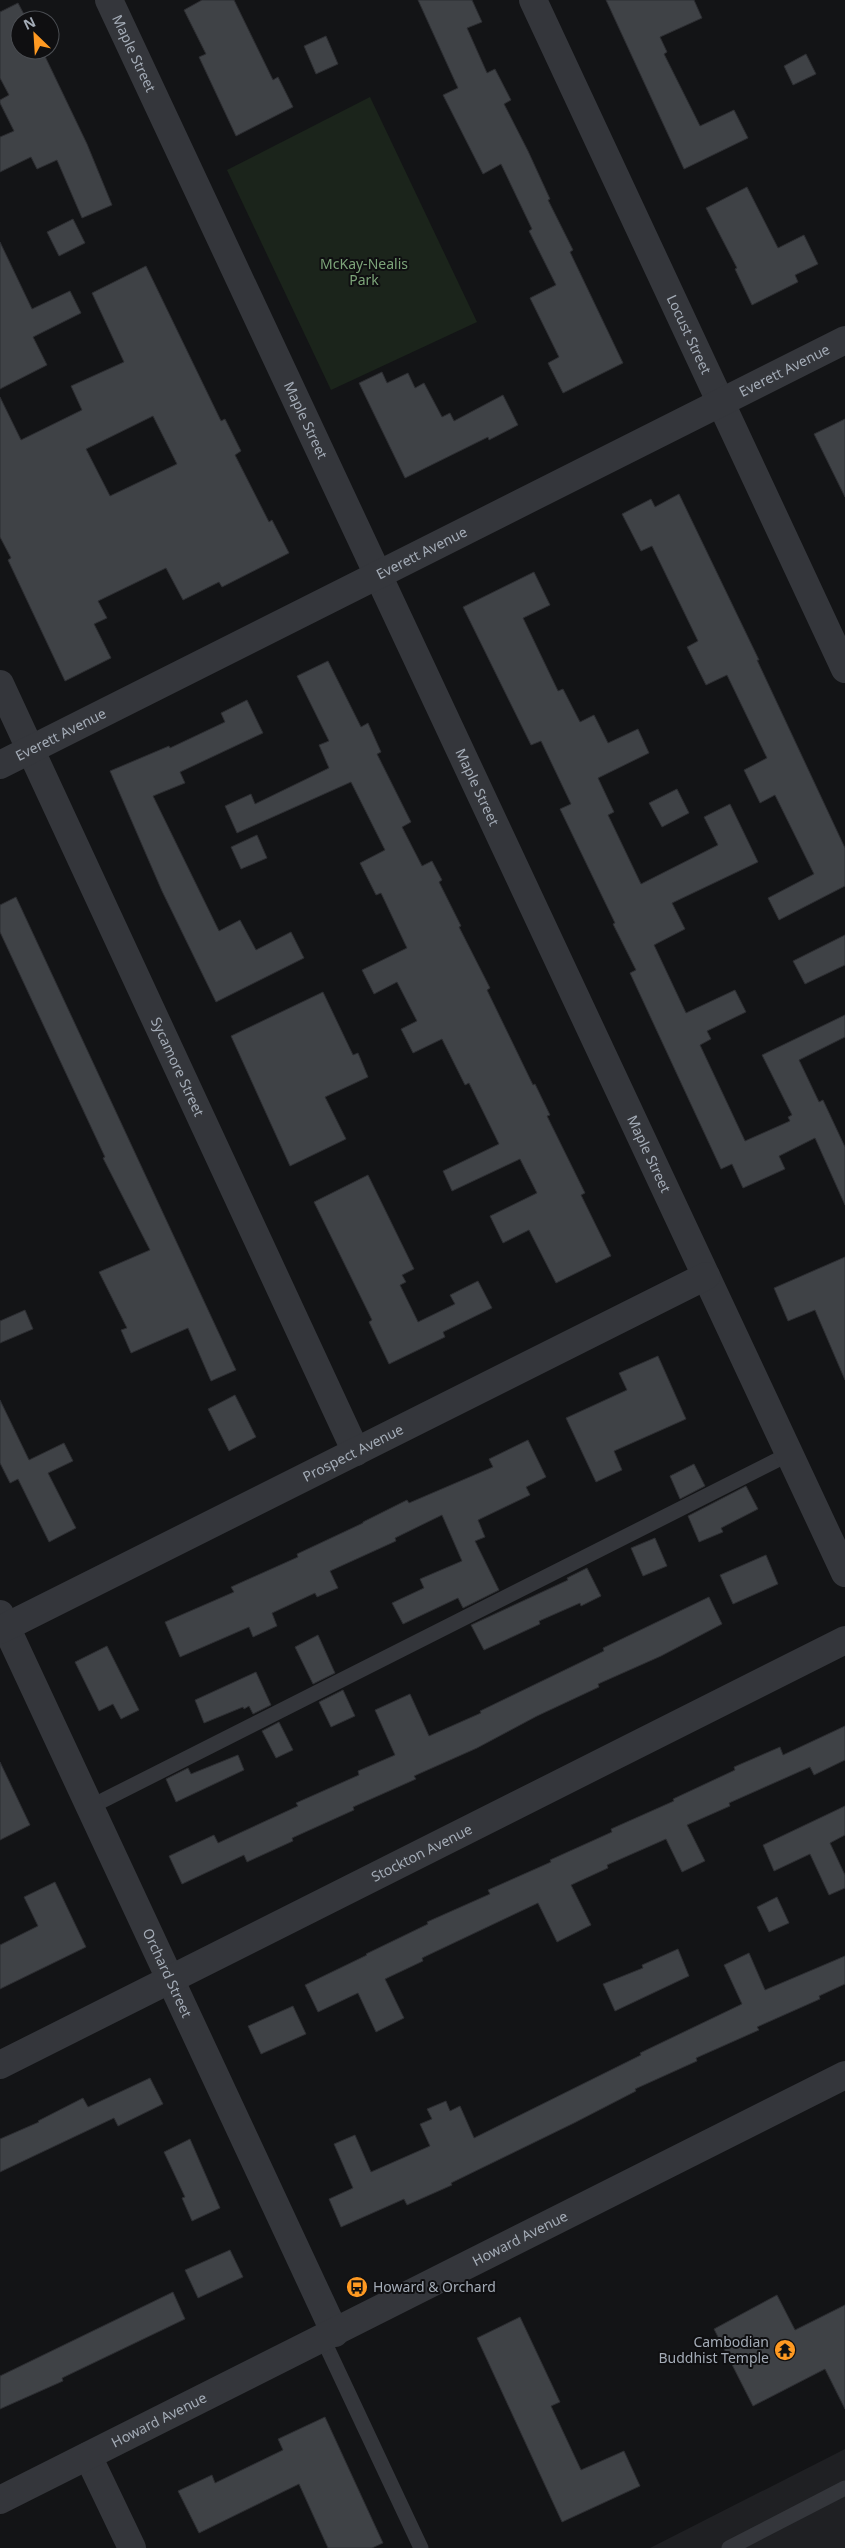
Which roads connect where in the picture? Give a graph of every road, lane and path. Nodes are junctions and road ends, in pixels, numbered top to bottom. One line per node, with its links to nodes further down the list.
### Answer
1 (109, 0): 5 (street, Maple Street)
2 (533, 0): 4 (street, Locust Street)
3 (845, 340): 4 (street, Everett Avenue)
4 (720, 403): 5 (street, Everett Avenue); 6 (street, Locust Street)
5 (378, 575): 8 (street, Everett Avenue); 10 (street, Maple Street)
6 (845, 669)
7 (0, 684): 8 (street, Sycamore Street)
8 (30, 750): 9 (street, Everett Avenue); 11 (street, Sycamore Street)
9 (0, 765)
10 (706, 1276): 11 (street, Prospect Avenue); 12 (street, Maple Street)
11 (356, 1452): 14 (street, Prospect Avenue)
12 (789, 1454): 13 (street, Maple Street); 16 (lane)
13 (845, 1573)
14 (2, 1624): 16 (street, Orchard Street)
15 (845, 1640): 17 (street, Stockton Avenue)
16 (90, 1807): 17 (street, Orchard Street)
17 (170, 1980): 18 (street, Stockton Avenue); 20 (street, Orchard Street)
18 (0, 2065)
19 (845, 2075): 20 (street, Howard Avenue)
20 (329, 2336): 21 (street, Howard Avenue); 25 (lane)
21 (88, 2456): 23 (street, Howard Avenue); 24 (street)
22 (845, 2488): 26 (lane)
23 (0, 2500)
24 (132, 2548)
25 (420, 2548)
26 (729, 2548)

